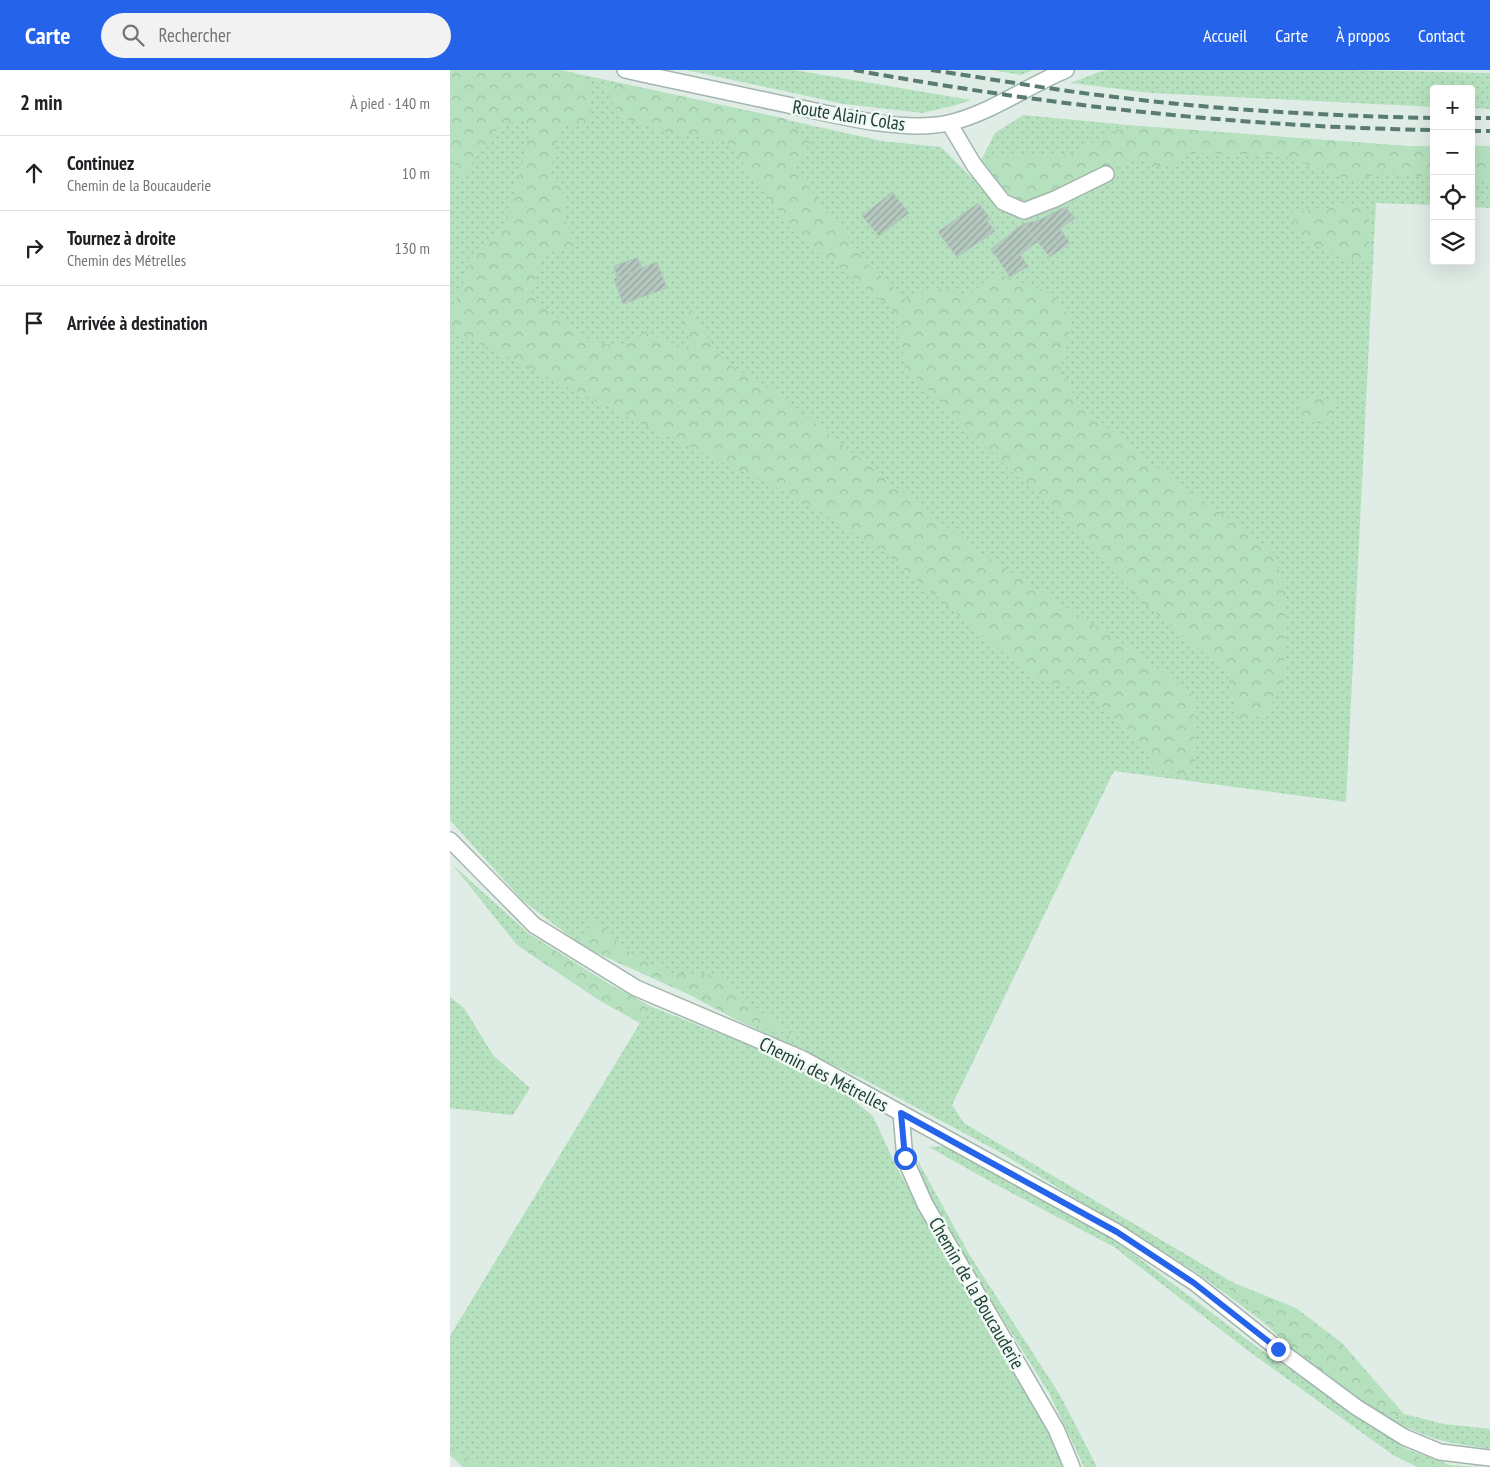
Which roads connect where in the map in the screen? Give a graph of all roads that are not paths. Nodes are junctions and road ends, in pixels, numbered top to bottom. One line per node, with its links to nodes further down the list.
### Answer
1 (625, 70): 3 (street, Route Alain Colas)
2 (1066, 70): 3 (street, Route Alain Colas)
3 (949, 123): 4 (street)
4 (1106, 174)
5 (450, 840): 6 (street, Chemin des Métrelles)
6 (901, 1113): 7 (street, Chemin des Métrelles); 8 (street, Chemin de la Boucauderie)
7 (1490, 1458)
8 (1072, 1467)

